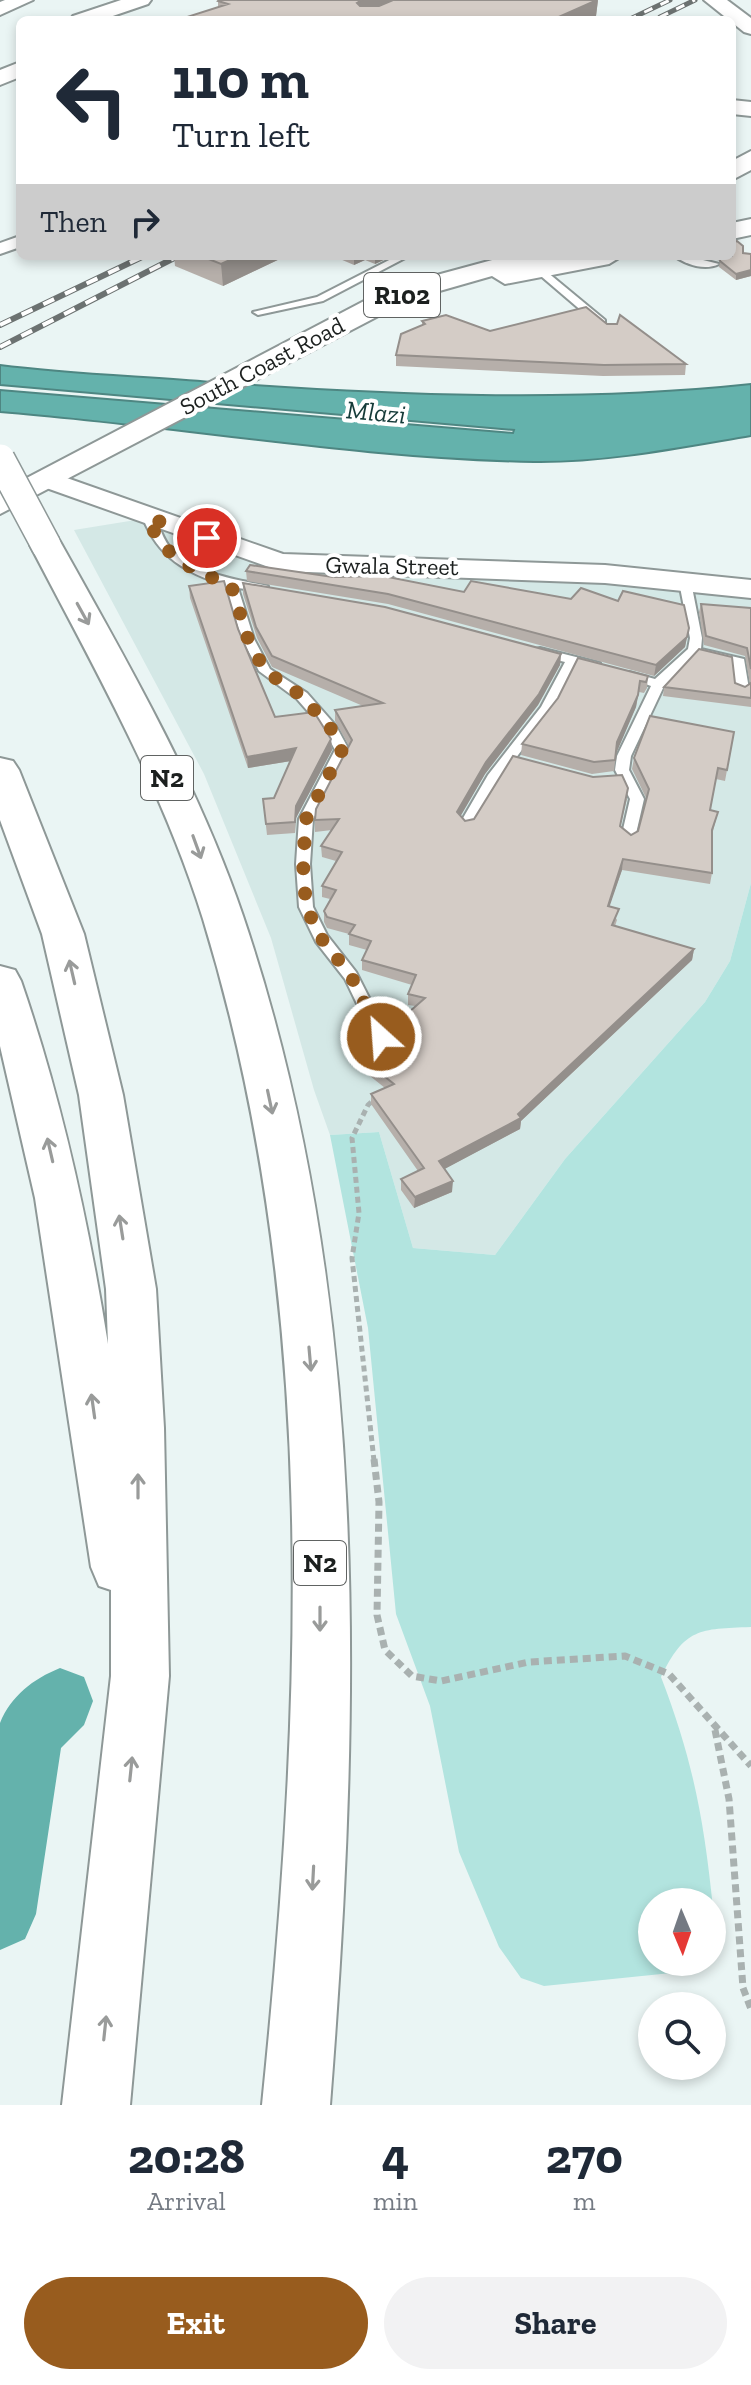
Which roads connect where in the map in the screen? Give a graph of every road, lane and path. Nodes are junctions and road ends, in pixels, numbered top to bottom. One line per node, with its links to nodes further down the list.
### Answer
1 (23, 0): 6 (main road)
2 (123, 0): 8 (main road)
3 (714, 0): 10 (main road)
4 (737, 0): 7 (main road)
5 (150, 4): 9 (main road)
6 (0, 9)
7 (751, 10)
8 (87, 16)
9 (96, 16)
10 (735, 16)
11 (396, 260): 19 (lane)
12 (447, 260): 18 (main road)
13 (480, 260): 18 (main road, South Coast Road / R102)
14 (568, 260): 16 (main road, South Coast Road)
15 (688, 260): 17 (lane)
16 (537, 263): 20 (lane); 22 (main road, South Coast Road / R102)
17 (714, 264)
18 (356, 300): 22 (main road, South Coast Road / R102)
19 (258, 312)
20 (610, 330)
21 (0, 459): 46 (main road, N2, one-way to 46, bridge)
22 (58, 466): 23 (main road, South Coast Road / R102); 24 (main road, South Coast Road / R102); 25 (street, Gwala Street)
23 (0, 482)
24 (0, 505)
25 (149, 518): 26 (street, Gwala Street); 27 (lane)
26 (685, 582): 28 (street, Gwala Street); 31 (lane)
27 (231, 585): 29 (lane); 39 (lane)
28 (751, 589)
29 (277, 591)
30 (528, 648): 32 (lane)
31 (694, 650): 33 (lane); 34 (lane)
32 (572, 660): 33 (lane); 36 (lane)
33 (658, 684): 37 (lane)
34 (742, 689)
35 (0, 770): 41 (main road, one-way to 35)
36 (466, 825)
37 (628, 838)
38 (0, 981): 41 (main road, one-way to 38)
39 (381, 1037)
40 (389, 1092): 42 (path)
41 (140, 1676): 45 (main road, one-way to 41)
42 (715, 1730): 43 (path); 44 (path)
43 (751, 1766)
44 (751, 2009)
45 (96, 2105)
46 (296, 2105)

